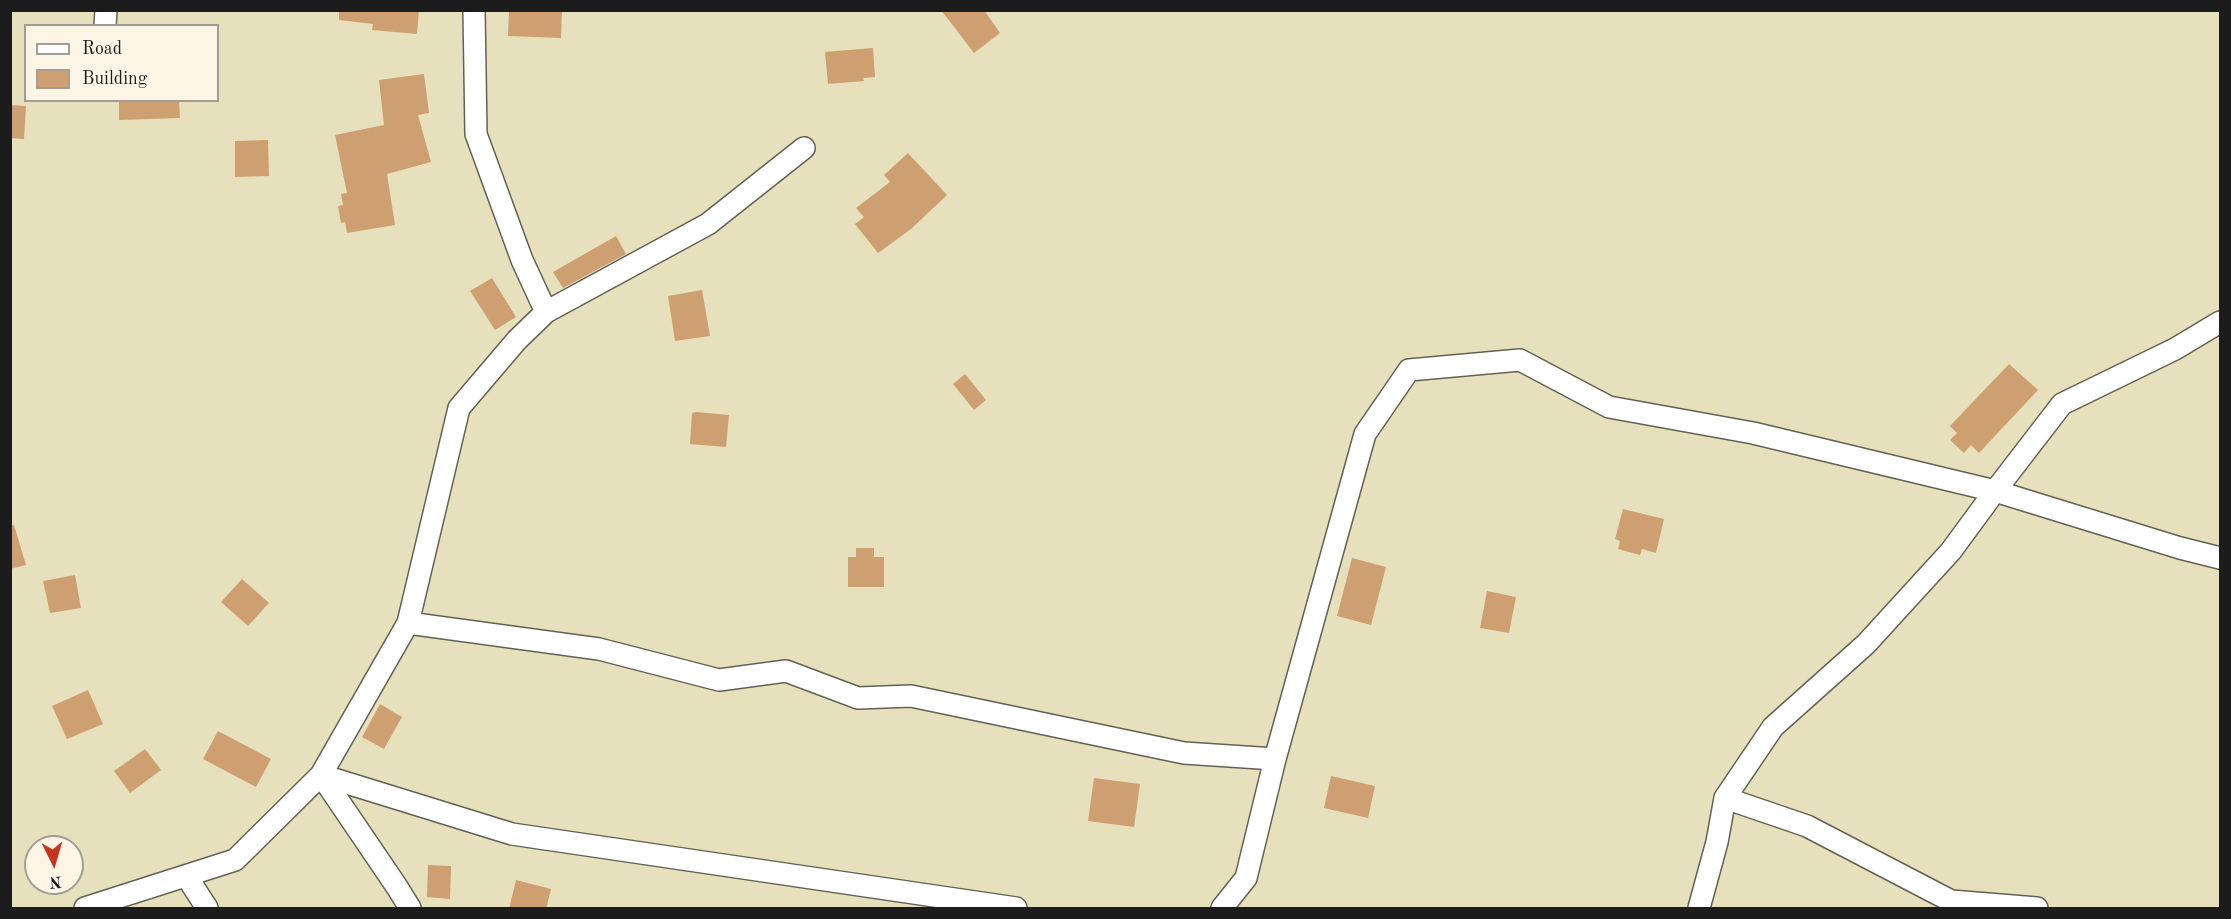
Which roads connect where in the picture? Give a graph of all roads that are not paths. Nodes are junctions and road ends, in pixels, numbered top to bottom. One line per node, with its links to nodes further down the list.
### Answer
1 (474, 10): 3 (street)
2 (804, 148): 3 (street)
3 (546, 312): 7 (street)
4 (2220, 321): 5 (street)
5 (1995, 491): 6 (street); 8 (street); 10 (street)
6 (2220, 558)
7 (408, 624): 8 (street); 9 (street)
8 (1275, 759): 16 (street)
9 (321, 775): 11 (street); 14 (street); 15 (street)
10 (1725, 798): 17 (street); 18 (street)
11 (187, 877): 12 (street); 13 (street)
12 (85, 909)
13 (207, 909)
14 (410, 909)
15 (1016, 909)
16 (1222, 909)
17 (1699, 909)
18 (2037, 909)

